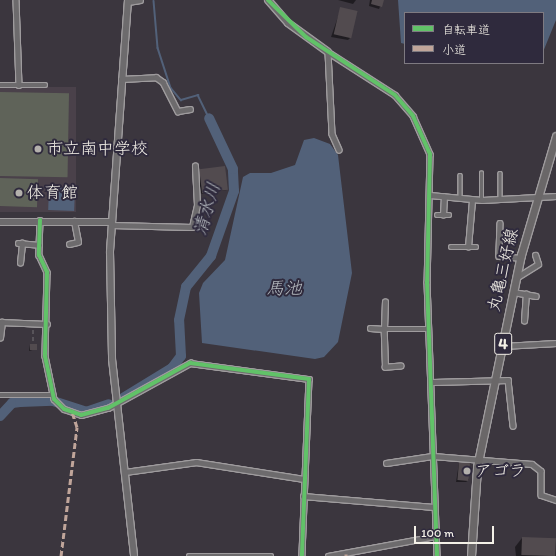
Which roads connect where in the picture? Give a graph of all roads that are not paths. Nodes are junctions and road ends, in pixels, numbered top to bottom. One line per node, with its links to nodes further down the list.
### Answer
1 (16, 0): 8 (street)
2 (140, 0): 4 (street)
3 (268, 0): 5 (street)
4 (128, 1): 6 (street)
5 (328, 52): 12 (street); 17 (street)
6 (121, 79): 10 (street); 30 (street)
7 (0, 85): 8 (street)
8 (19, 85): 9 (street)
9 (45, 85)
10 (190, 109)
11 (556, 136): 20 (main road, 丸亀三好線 / 4)
12 (339, 150)
13 (195, 166): 30 (street)
14 (481, 173): 24 (lane)
15 (500, 173): 22 (lane)
16 (460, 175): 21 (lane)
17 (430, 195): 19 (street); 51 (street)
18 (556, 196): 20 (street)
19 (444, 197): 21 (street); 25 (street)
20 (537, 197): 22 (street); 39 (main road, 丸亀三好線 / 4)
21 (460, 199): 23 (street)
22 (500, 199): 24 (street)
23 (472, 200): 24 (street); 36 (street)
24 (481, 200)
25 (437, 215)
26 (40, 220): 27 (street); 28 (street); 32 (street)
27 (74, 221): 30 (street); 31 (street)
28 (0, 222)
29 (500, 223): 34 (street)
30 (111, 224): 60 (street)
31 (69, 244)
32 (39, 245): 40 (street); 48 (street)
33 (494, 246): 34 (street)
34 (500, 246): 39 (street)
35 (451, 247): 36 (street)
36 (468, 247): 37 (street)
37 (476, 247)
38 (535, 255): 41 (street)
39 (520, 258): 41 (main road, 丸亀三好線 / 4)
40 (20, 263)
41 (516, 278): 42 (main road, 丸亀三好線 / 4)
42 (513, 292): 43 (street); 54 (main road, 丸亀三好線 / 4)
43 (526, 294): 44 (street); 46 (street)
44 (536, 296)
45 (385, 302): 50 (street)
46 (524, 321)
47 (1, 322): 48 (street); 52 (street)
48 (47, 324): 59 (street)
49 (370, 328): 50 (street)
50 (384, 329): 51 (street); 55 (street)
51 (429, 329): 57 (street)
52 (0, 338)
53 (556, 343): 54 (street)
54 (503, 346): 56 (main road, 丸亀三好線 / 4)
55 (401, 366)
56 (495, 380): 57 (street); 61 (street); 63 (main road, 丸亀三好線 / 4)
57 (432, 382): 62 (street)
58 (0, 395): 59 (street)
59 (54, 399): 60 (street)
60 (116, 404): 65 (street); 66 (street)
61 (513, 426)
62 (433, 456): 63 (street); 64 (street); 69 (street)
63 (479, 458): 68 (street); 77 (main road, 丸亀三好線 / 4)
64 (386, 463)
65 (125, 472): 66 (street); 71 (street)
66 (304, 479): 67 (street)
67 (303, 496): 69 (street); 74 (street)
68 (556, 500)
69 (434, 507): 70 (street)
70 (436, 536): 75 (street); 76 (street)
71 (134, 556)
72 (189, 556): 73 (street)
73 (271, 556)
74 (302, 556)
75 (328, 556)
76 (437, 556)
77 (471, 556)

